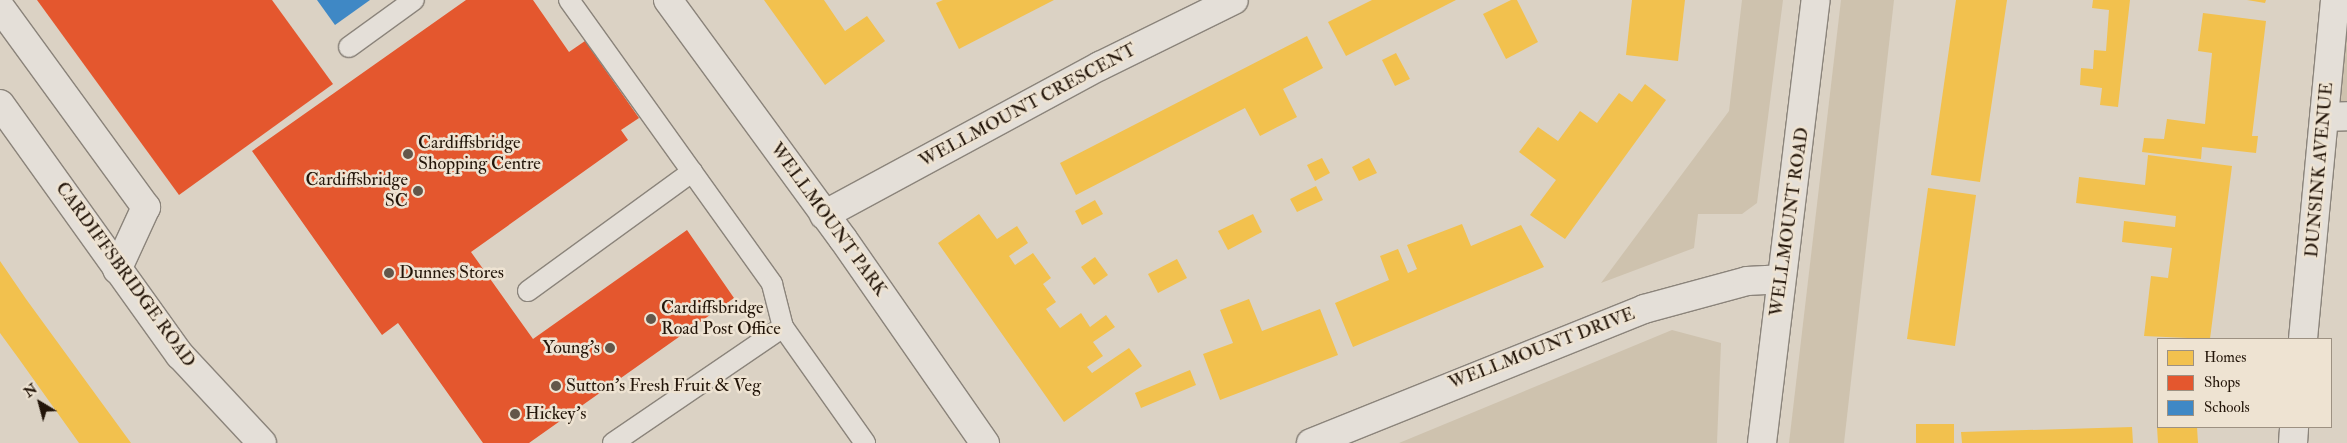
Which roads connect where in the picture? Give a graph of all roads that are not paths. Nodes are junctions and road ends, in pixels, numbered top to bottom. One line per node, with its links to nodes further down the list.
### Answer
1 (414, 0): 8 (lane)
2 (569, 0): 11 (lane)
3 (668, 0): 12 (street, WELLMOUNT PARK)
4 (1234, 0): 12 (street, WELLMOUNT CRESCENT)
5 (1816, 0): 14 (street, WELLMOUNT ROAD)
6 (2335, 0): 9 (street, DUNSINK AVENUE)
7 (0, 7): 13 (street)
8 (350, 47)
9 (2336, 117): 17 (street, DUNSINK AVENUE)
10 (5, 121): 13 (street, CARDIFFSBRIDGE ROAD)
11 (692, 172): 15 (lane); 16 (lane)
12 (824, 215): 22 (street, WELLMOUNT PARK)
13 (117, 270): 19 (street, CARDIFFSBRIDGE ROAD)
14 (1780, 279): 23 (street, WELLMOUNT DRIVE); 24 (street, WELLMOUNT ROAD)
15 (528, 291)
16 (783, 328): 20 (lane); 21 (lane)
17 (2303, 338)
18 (2294, 428): 25 (street)
19 (262, 443)
20 (613, 443)
21 (865, 443)
22 (985, 443)
23 (1311, 443)
24 (1762, 443)
25 (2292, 443)

